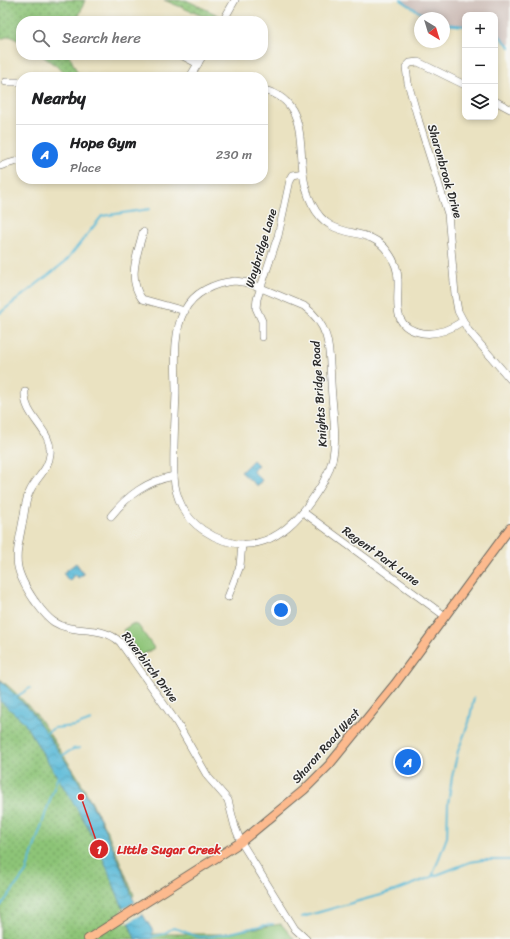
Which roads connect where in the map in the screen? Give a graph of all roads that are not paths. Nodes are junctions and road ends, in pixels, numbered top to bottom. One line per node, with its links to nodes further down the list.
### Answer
1 (235, 0): 2 (street)
2 (226, 16)
3 (190, 60): 5 (street)
4 (200, 60): 5 (street)
5 (198, 64): 6 (street)
6 (193, 72)
7 (6, 82): 8 (street)
8 (16, 82)
9 (463, 84): 19 (street, Sharonbrook Drive)
10 (268, 91): 15 (street)
11 (498, 103): 12 (street)
12 (510, 108)
13 (16, 161): 14 (street)
14 (0, 166)
15 (303, 173): 17 (street, Waybridge Lane); 19 (street)
16 (143, 232): 18 (street)
17 (261, 288): 18 (street, Knights Bridge Road); 20 (street, Waybridge Lane); 24 (street, Knights Bridge Road)
18 (185, 311): 23 (street, Knights Bridge Road)
19 (463, 321): 21 (street, Sharonbrook Drive)
20 (262, 337)
21 (510, 380)
22 (26, 392): 30 (street, Riverbirch Drive)
23 (174, 476): 25 (street); 27 (street, Knights Bridge Road)
24 (303, 512): 27 (street, Knights Bridge Road); 29 (street, Regent Park Lane)
25 (111, 516)
26 (510, 528): 29 (main road, Sharon Road West)
27 (242, 544): 28 (street)
28 (228, 598)
29 (445, 616): 30 (main road, Sharon Road West)
30 (242, 842): 31 (main road, Sharon Road West); 32 (street, Riverbirch Drive)
31 (88, 939)
32 (306, 939)

